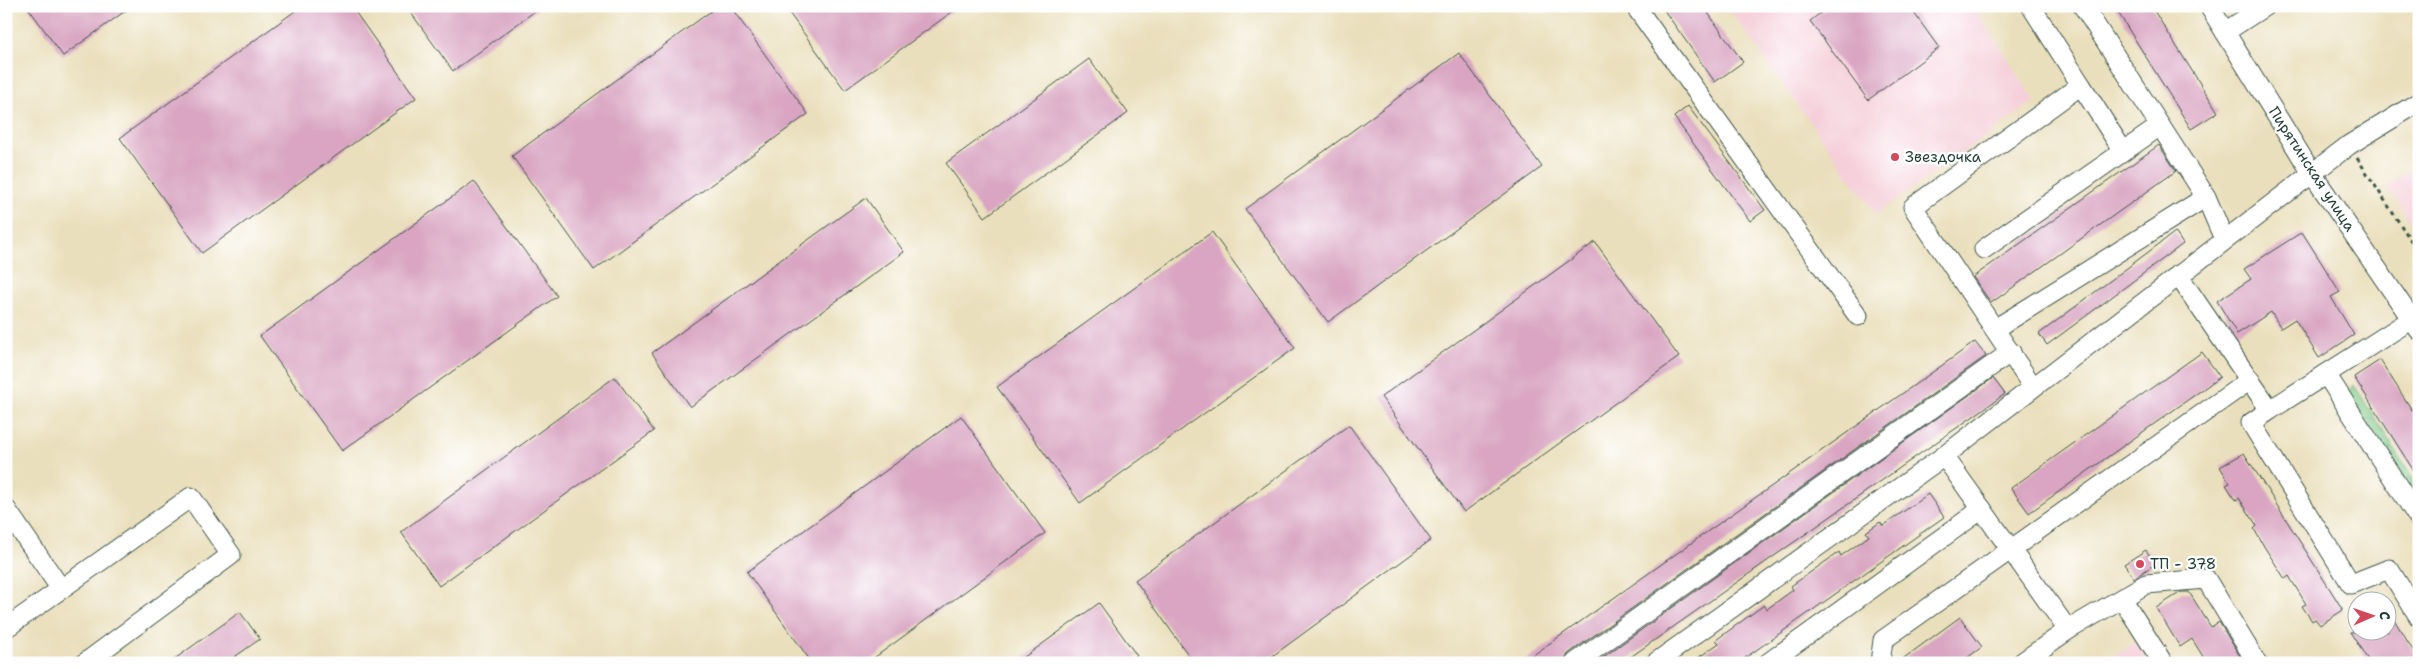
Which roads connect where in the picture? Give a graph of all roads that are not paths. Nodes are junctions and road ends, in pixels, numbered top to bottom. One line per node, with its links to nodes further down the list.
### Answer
1 (1635, 6): 16 (street)
2 (2031, 6): 7 (street)
3 (2083, 6): 9 (street)
4 (2209, 6): 6 (street, Пирятинская улица)
5 (2265, 6): 6 (street)
6 (2225, 32): 11 (street, Пирятинская улица)
7 (2081, 85): 10 (street); 18 (street)
8 (2419, 102): 11 (street)
9 (2160, 126): 10 (street); 12 (street)
10 (2123, 151): 14 (street)
11 (2313, 174): 13 (street); 17 (street, Пирятинская улица)
12 (2206, 197): 13 (street); 18 (street)
13 (2224, 238): 15 (street)
14 (1984, 249)
15 (2178, 275): 21 (street); 22 (street)
16 (1858, 316)
17 (2415, 325): 20 (street)
18 (1995, 329): 19 (street)
19 (2011, 352): 22 (street); 35 (street)
20 (2326, 374): 23 (street); 27 (street)
21 (2250, 380): 23 (street); 28 (street)
22 (2034, 387): 24 (street)
23 (2270, 410): 31 (street)
24 (1944, 456): 26 (street); 36 (street)
25 (6, 509): 29 (street)
26 (1982, 509): 28 (street); 37 (street)
27 (2419, 518)
28 (2010, 549): 33 (street); 38 (street)
29 (62, 589): 32 (street); 34 (street)
30 (2123, 600): 33 (street); 40 (street); 41 (street)
31 (2419, 617)
32 (6, 628)
33 (2068, 630): 39 (street)
34 (85, 663)
35 (1576, 663)
36 (1655, 663)
37 (1768, 663)
38 (1880, 663)
39 (2021, 663)
40 (2163, 663)
41 (2257, 663)

